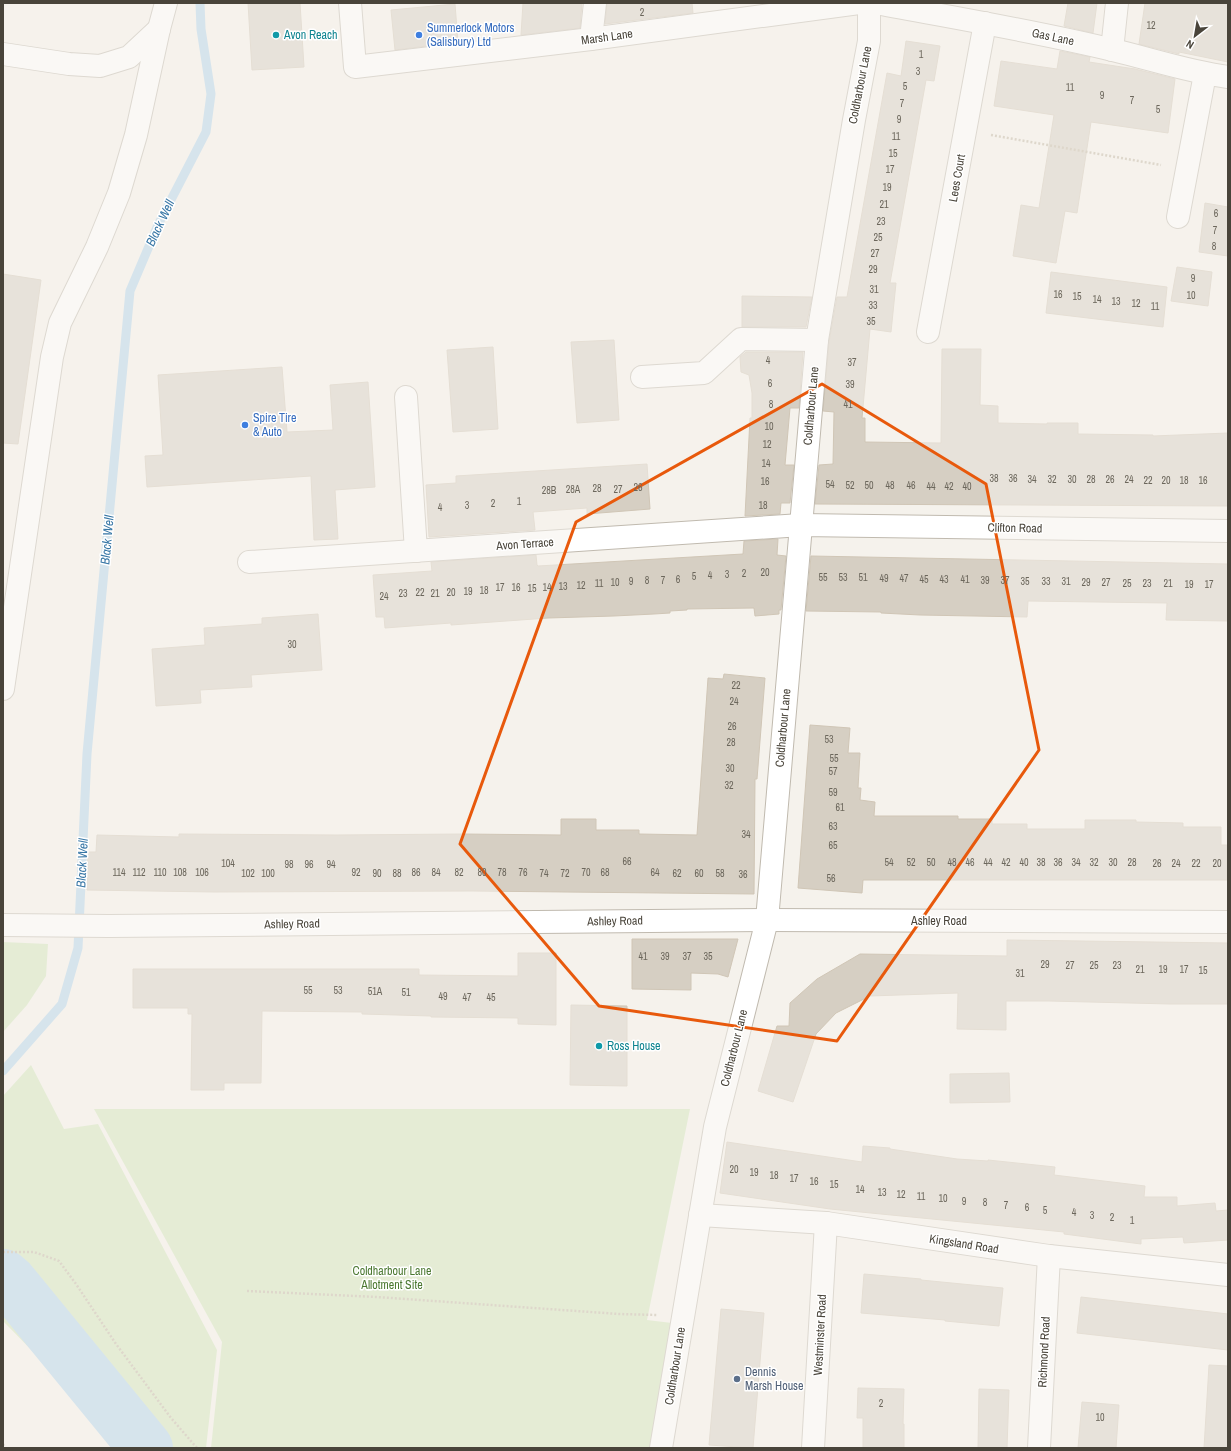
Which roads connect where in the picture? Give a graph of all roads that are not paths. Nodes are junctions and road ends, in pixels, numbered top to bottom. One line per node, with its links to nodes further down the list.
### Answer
1 (166, 3): 9 (street)
2 (350, 3): 10 (street, Marsh Lane)
3 (595, 3): 10 (street)
4 (859, 3): 10 (street, Marsh Lane)
5 (869, 3): 17 (street, Coldharbour Lane)
6 (876, 3): 8 (street, Gas Lane)
7 (1117, 3): 11 (street)
8 (985, 23): 11 (street, Gas Lane); 16 (street, Lees Court)
9 (159, 29): 12 (street); 24 (street)
10 (591, 39)
11 (1112, 50): 13 (street, Gas Lane)
12 (3, 54)
13 (1205, 74): 14 (street, Gas Lane); 15 (street)
14 (1228, 77)
15 (1178, 217)
16 (928, 332)
17 (817, 340): 18 (street); 20 (street, Coldharbour Lane)
18 (642, 377)
19 (406, 397): 22 (street)
20 (801, 525): 21 (street, Clifton Road); 22 (street, Avon Terrace); 26 (street, Coldharbour Lane)
21 (1228, 531)
22 (416, 551): 23 (street, Avon Terrace)
23 (250, 562)
24 (6, 649): 25 (street)
25 (3, 689)
26 (767, 920): 27 (street, Ashley Road); 28 (street, Ashley Road); 29 (street, Coldharbour Lane)
27 (1228, 922)
28 (3, 925)
29 (700, 1215): 30 (street, Kingsland Road); 33 (street, Coldharbour Lane)
30 (826, 1223): 31 (street, Kingsland Road); 34 (street, Westminster Road)
31 (1049, 1256): 32 (street, Kingsland Road); 35 (street, Richmond Road)
32 (1228, 1275)
33 (661, 1448)
34 (813, 1448)
35 (1039, 1448)

